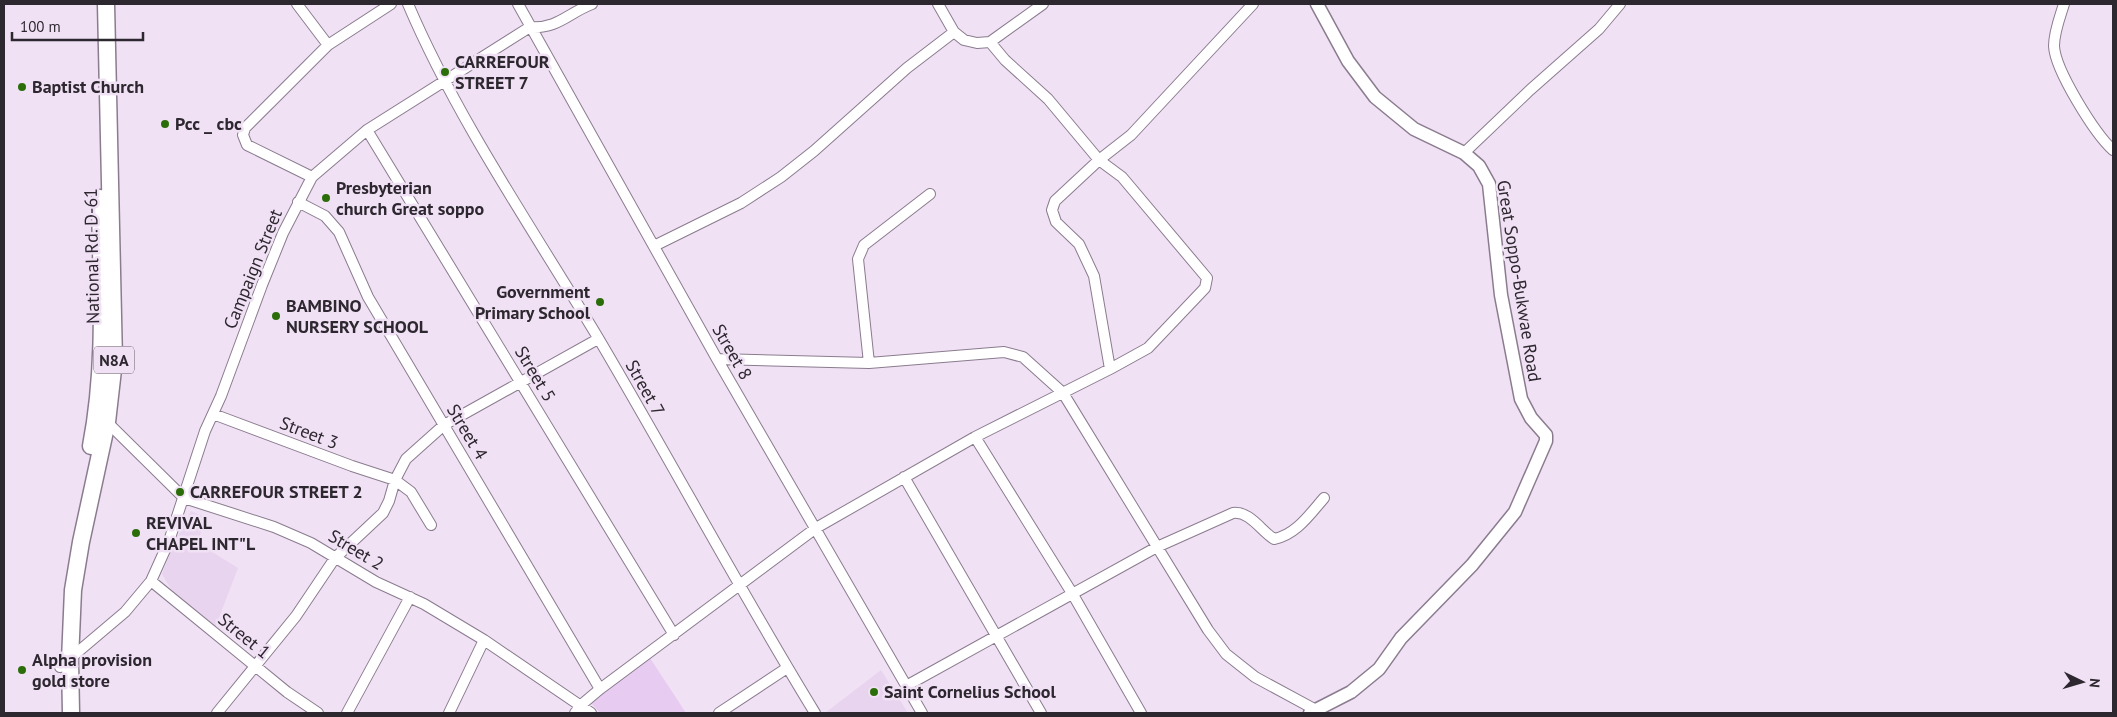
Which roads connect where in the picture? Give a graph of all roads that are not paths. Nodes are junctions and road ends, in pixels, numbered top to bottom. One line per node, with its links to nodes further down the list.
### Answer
1 (96, 4): 52 (highway, National Rd. D-61 / N8A)
2 (106, 4): 34 (highway, National Rd. D-61 / N8A)
3 (297, 4): 17 (street)
4 (392, 4): 17 (street)
5 (408, 4): 18 (street, Street 7)
6 (518, 4): 14 (street, Street 8)
7 (592, 4): 14 (street, Campaign Street)
8 (938, 4): 15 (street)
9 (1043, 4): 16 (street)
10 (1253, 4): 22 (street)
11 (1317, 4): 21 (street, Great Soppo-Bukwae Road)
12 (1620, 4): 21 (street)
13 (2064, 4): 20 (street)
14 (530, 26): 18 (street, Campaign Street); 26 (street, Street 8)
15 (954, 32): 16 (street); 26 (street)
16 (990, 42): 22 (street)
17 (328, 45): 23 (street)
18 (443, 80): 19 (street, Campaign Street); 27 (street, Street 7)
19 (367, 130): 23 (street, Campaign Street); 31 (street, Street 5)
20 (2113, 150)
21 (1464, 152): 58 (street, Great Soppo-Bukwae Road)
22 (1099, 160): 30 (street); 30 (street)
23 (312, 178): 25 (street, Campaign Street)
24 (930, 194): 29 (street)
25 (298, 202): 33 (street, Campaign Street); 35 (street, Street 4)
26 (654, 246): 28 (street, Street 8)
27 (598, 339): 31 (street); 46 (street, Street 7)
28 (717, 359): 29 (street); 42 (street, Street 8)
29 (869, 363): 32 (street)
30 (1110, 369): 32 (street)
31 (521, 384): 35 (street); 49 (street, Street 5)
32 (1063, 393): 36 (street); 43 (street)
33 (213, 414): 38 (street, Street 3); 39 (street, Campaign Street)
34 (107, 422): 39 (street, Street 2); 52 (highway, National Rd. D-61 / N8A)
35 (444, 425): 38 (street); 56 (street, Street 4)
36 (975, 437): 37 (street); 47 (street)
37 (904, 477): 42 (street); 50 (street)
38 (395, 480): 41 (street); 44 (street)
39 (184, 498): 44 (street, Street 2); 45 (street, Campaign Street)
40 (1324, 498): 43 (street)
41 (431, 525)
42 (816, 528): 46 (street); 55 (street, Street 8)
43 (1157, 547): 47 (street); 58 (street)
44 (335, 558): 48 (street, Street 2); 53 (street)
45 (151, 581): 52 (street, Campaign Street); 53 (street, Street 1)
46 (738, 586): 49 (street); 54 (street, Street 7)
47 (1072, 593): 50 (street); 70 (street)
48 (410, 597): 51 (street, Street 2); 63 (street)
49 (674, 635): 56 (street)
50 (995, 636): 55 (street); 69 (street)
51 (484, 640): 57 (street, Street 2); 64 (street)
52 (64, 663): 59 (highway, National Rd. D-61 / N8A); 60 (highway, National Rd. D-61 / N8A)
53 (256, 667): 61 (street); 62 (street, Street 1)
54 (787, 668): 66 (street); 67 (street, Street 7)
55 (906, 686): 68 (street, Street 8)
56 (600, 689): 57 (street)
57 (578, 709): 65 (street, Street 2)
58 (1313, 712)
59 (62, 713)
60 (71, 713)
61 (217, 713)
62 (318, 713)
63 (347, 713)
64 (448, 713)
65 (591, 713)
66 (719, 713)
67 (814, 713)
68 (922, 713)
69 (1041, 713)
70 (1141, 713)

